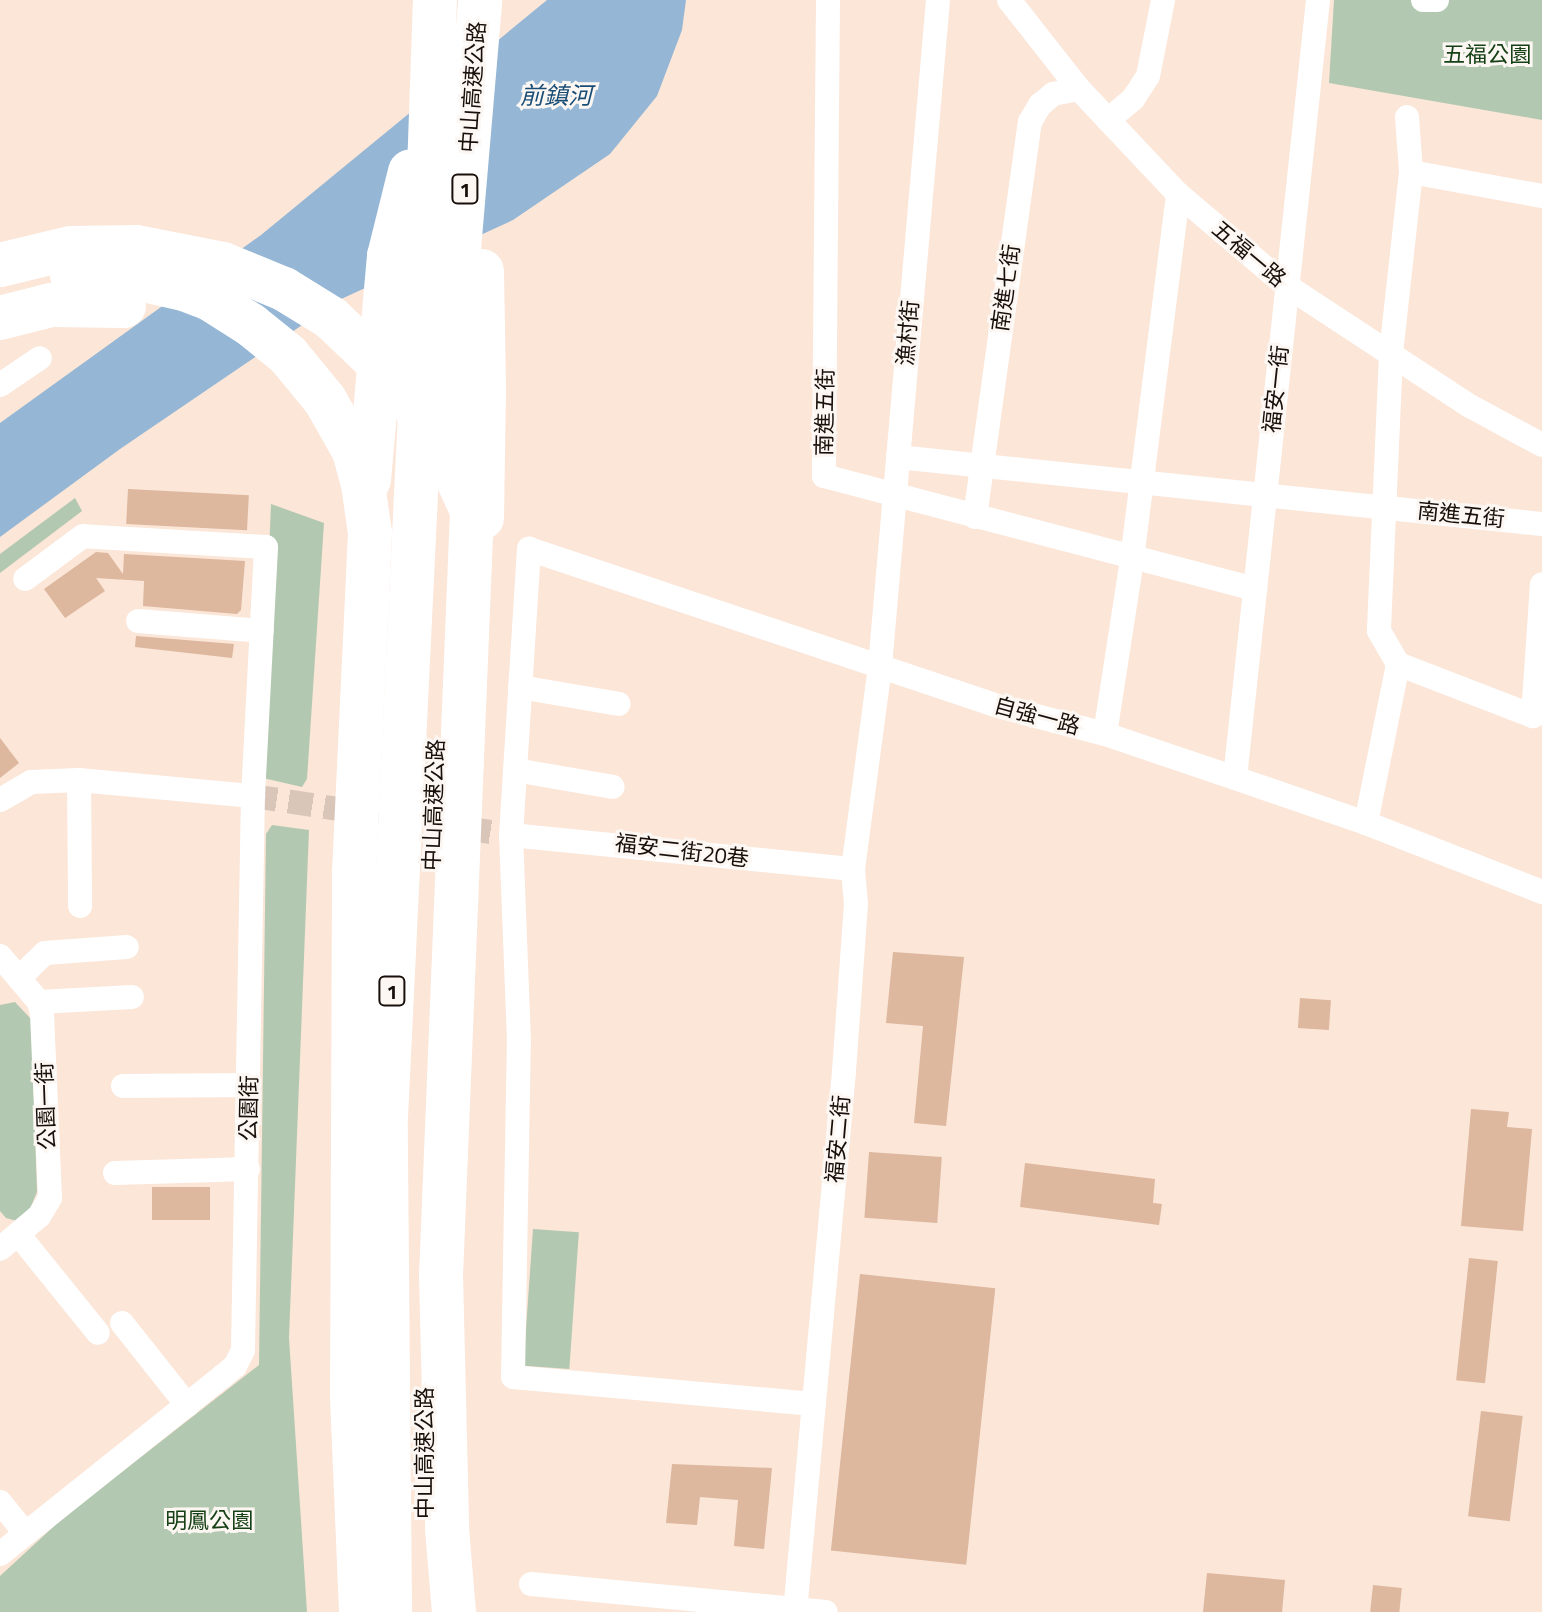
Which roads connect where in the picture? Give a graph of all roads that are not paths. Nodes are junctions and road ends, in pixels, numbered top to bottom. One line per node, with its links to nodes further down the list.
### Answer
1 (435, 0): 9 (highway, 中山高速公路 / 1)
2 (480, 0): 10 (highway, 中山高速公路 / 1)
3 (828, 0): 28 (street, 南進五街)
4 (938, 0): 25 (street, 漁村街)
5 (1009, 0): 8 (street, 五福一路)
6 (1163, 0): 12 (street)
7 (1318, 0): 18 (street, 福安一街)
8 (1079, 89): 12 (street, 五福一路); 26 (street, 南進七街)
9 (430, 92): 76 (highway); 78 (highway, 中山高速公路 / 1)
10 (473, 108): 79 (highway, 中山高速公路 / 1); 80 (highway)
11 (1407, 117): 13 (street)
12 (1108, 120): 14 (street, 五福一路)
13 (1411, 172): 15 (street); 21 (street)
14 (1178, 194): 18 (street, 五福一路); 27 (street)
15 (1542, 196)
16 (0, 238): 31 (highway)
17 (0, 265): 31 (highway)
18 (1287, 286): 21 (street, 五福一路); 29 (street, 福安一街)
19 (0, 292): 34 (highway)
20 (0, 318): 34 (highway)
21 (1391, 354): 24 (street, 五福一路); 30 (street)
22 (40, 358): 23 (street)
23 (0, 385)
24 (1542, 445)
25 (898, 457): 26 (street, 南進五街); 28 (street, 漁村街)
26 (980, 466): 27 (street, 南進五街); 32 (street, 南進七街)
27 (1141, 482): 29 (street, 南進五街); 35 (street)
28 (894, 495): 32 (street, 南進五街); 42 (street, 漁村街)
29 (1265, 495): 30 (street, 南進五街); 38 (street, 福安一街)
30 (1384, 508): 33 (street, 南進五街); 41 (street)
31 (472, 511): 80 (highway)
32 (975, 517): 35 (street, 南進五街)
33 (1542, 524)
34 (369, 549): 77 (highway)
35 (1132, 559): 38 (street, 南進五街); 45 (street)
36 (25, 579): 40 (street, 公園街)
37 (1542, 584): 41 (street)
38 (1255, 589): 47 (street, 福安一街)
39 (138, 621): 40 (street)
40 (262, 631): 50 (street, 公園街)
41 (1398, 664): 52 (street)
42 (880, 666): 43 (street, 自強一路); 45 (street, 自強一路); 54 (street, 福安二街)
43 (520, 687): 44 (street); 46 (street)
44 (619, 704)
45 (1105, 734): 47 (street, 自強一路)
46 (515, 770): 49 (street); 53 (street)
47 (1235, 778): 52 (street, 自強一路)
48 (79, 780): 50 (street); 51 (street); 56 (street)
49 (613, 787)
50 (253, 796): 62 (street, 公園街)
51 (1, 797)
52 (1366, 823): 55 (street, 自強一路)
53 (511, 835): 54 (street, 福安二街20巷); 69 (street)
54 (853, 869): 69 (street, 福安二街)
55 (1542, 892)
56 (80, 906)
57 (127, 947): 59 (street)
58 (0, 956): 59 (street)
59 (19, 978): 61 (street)
60 (132, 997): 61 (street)
61 (39, 1002): 66 (street, 公園一街)
62 (249, 1085): 63 (street); 64 (street, 公園街)
63 (123, 1086)
64 (248, 1169): 65 (street); 70 (street, 公園街)
65 (115, 1173)
66 (9, 1241): 68 (street)
67 (122, 1323): 70 (street)
68 (98, 1333)
69 (814, 1404): 75 (street, 福安二街)
70 (187, 1405): 72 (street, 公園街)
71 (0, 1502): 72 (street)
72 (25, 1533): 73 (street, 公園街)
73 (0, 1554)
74 (531, 1584): 75 (street)
75 (795, 1610): 81 (street)
76 (342, 1612)
77 (361, 1612)
78 (390, 1612)
79 (427, 1612)
80 (454, 1612)
81 (826, 1612)

